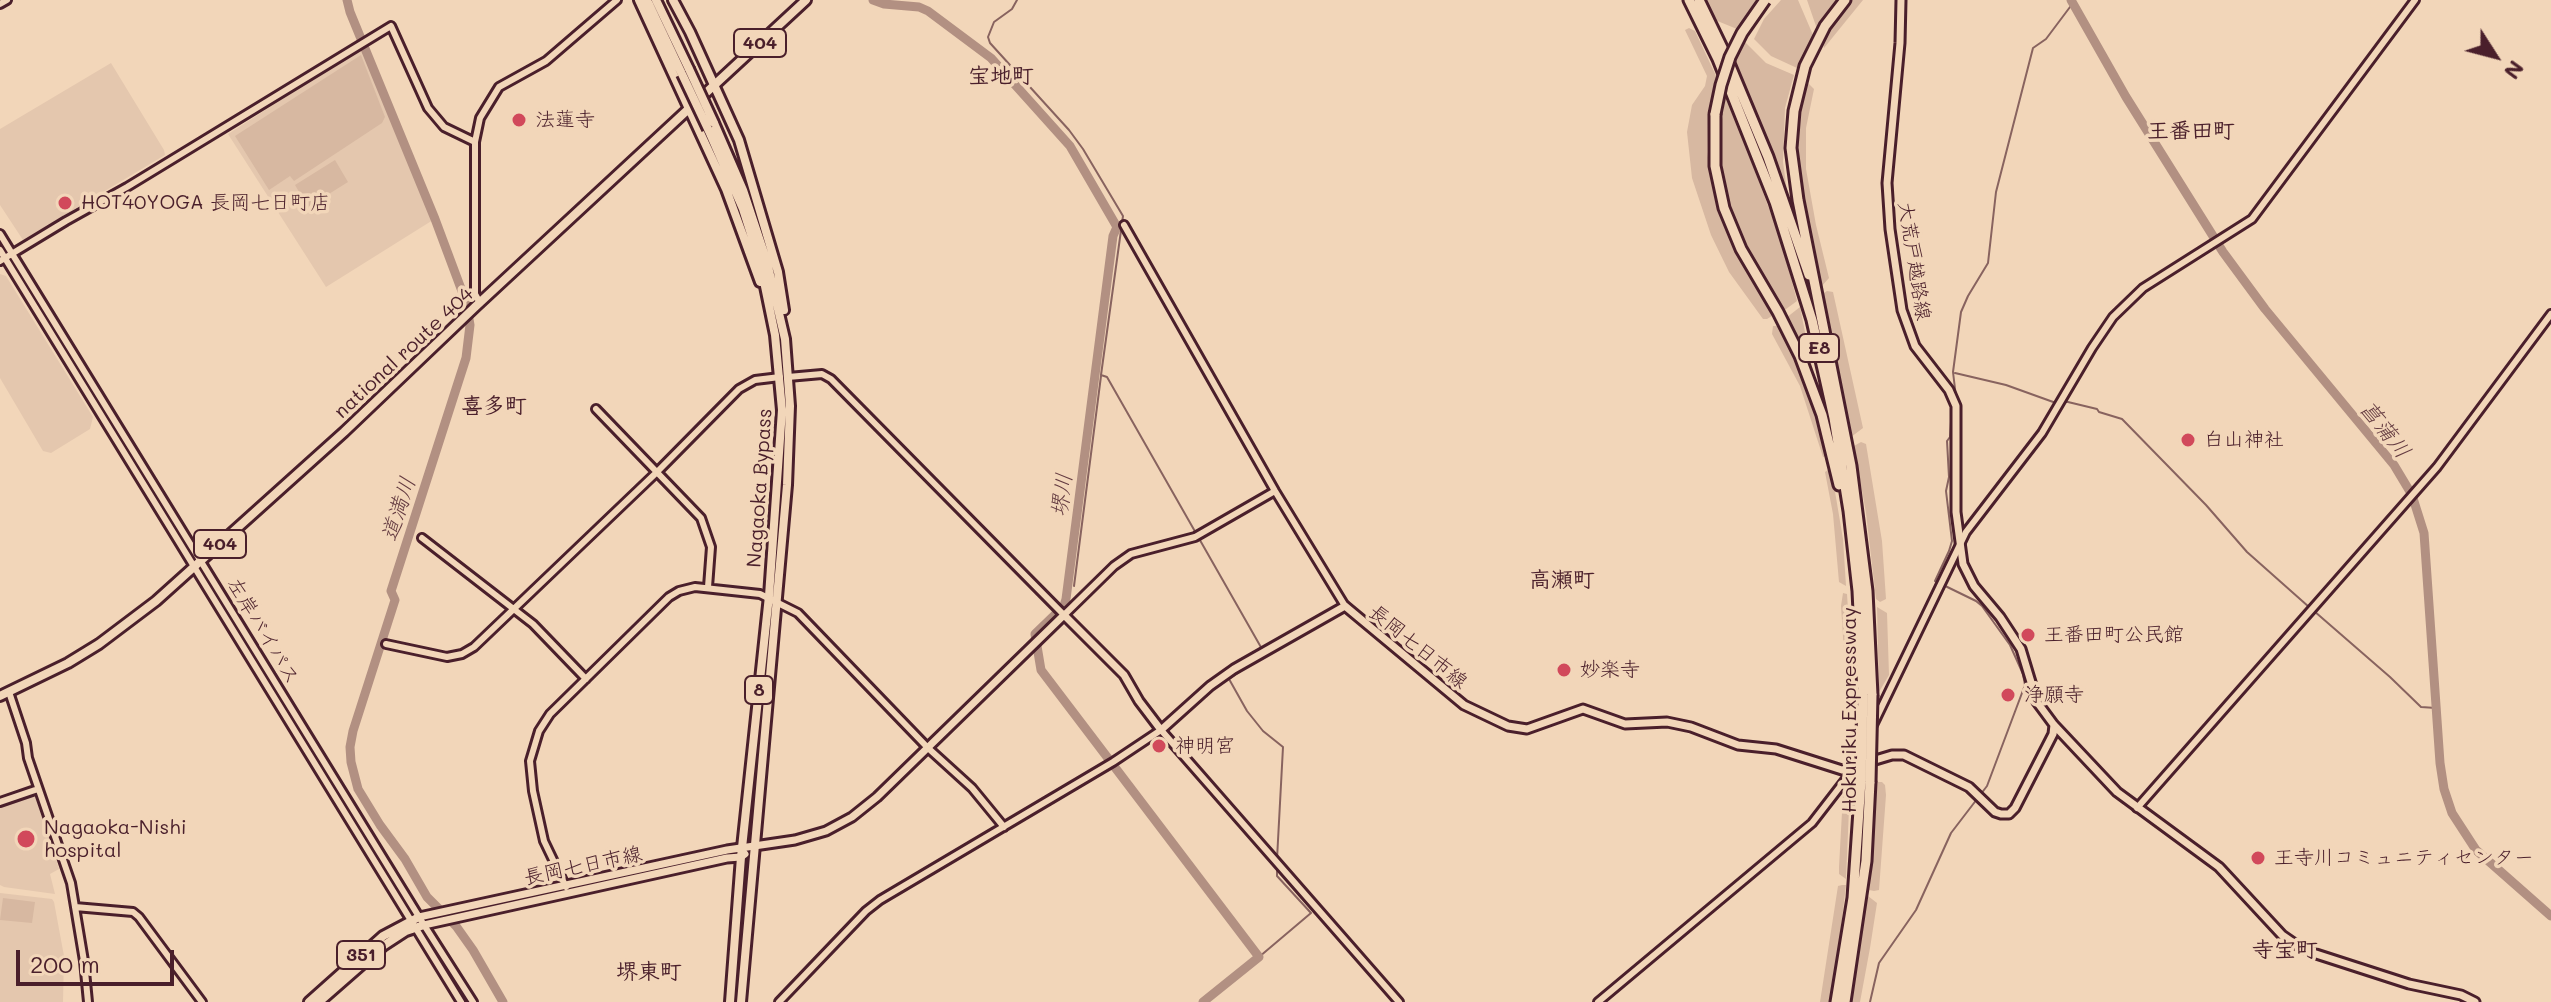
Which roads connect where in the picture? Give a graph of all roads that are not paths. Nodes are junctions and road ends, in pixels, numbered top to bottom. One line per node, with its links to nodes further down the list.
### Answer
1 (7, 0): 14 (street)
2 (617, 0): 21 (street)
3 (639, 0): 18 (highway)
4 (647, 0): 16 (highway, Nagaoka Bypass / 8)
5 (656, 0): 16 (highway, Nagaoka Bypass / 8)
6 (673, 0): 17 (highway)
7 (806, 0): 17 (highway, national route 404 / 404)
8 (1689, 0): 15 (highway)
9 (1699, 0): 15 (highway)
10 (1765, 0): 44 (highway, Hokuriku Expressway / E8, bridge)
11 (1845, 0): 31 (highway, Hokuriku Expressway / E8)
12 (1901, 0): 37 (main road, 大荒戸越路線)
13 (2415, 0): 37 (street)
14 (0, 4)
15 (1702, 17): 31 (highway, Hokuriku Expressway / E8); 44 (highway, Hokuriku Expressway / E8)
16 (686, 72): 20 (highway, Nagaoka Bypass / 8, bridge)
17 (714, 85): 19 (highway, national route 404 / 404); 30 (highway)
18 (679, 91): 19 (highway); 22 (highway)
19 (689, 109): 22 (highway, national route 404 / 404); 28 (highway)
20 (711, 126): 28 (highway, Nagaoka Bypass / 8); 30 (highway, Nagaoka Bypass / 8)
21 (475, 142): 26 (street); 27 (street)
22 (644, 151): 27 (highway, national route 404 / 404)
23 (1124, 225): 35 (street)
24 (0, 234): 26 (street, 左岸バイパス)
25 (0, 250): 26 (street, 左岸バイパス)
26 (6, 258): 38 (street, 左岸バイパス)
27 (478, 305): 38 (highway, national route 404 / 404)
28 (771, 312): 32 (highway, Nagaoka Bypass / 8)
29 (2551, 314): 56 (street)
30 (785, 339): 32 (highway, Nagaoka Bypass / 8)
31 (1833, 371): 48 (highway, Hokuriku Expressway / E8)
32 (784, 377): 34 (street); 40 (highway, Nagaoka Bypass / 8); 43 (street)
33 (596, 409): 34 (street)
34 (657, 472): 39 (street); 42 (street)
35 (1275, 491): 41 (street); 43 (street)
36 (422, 538): 42 (street)
37 (1960, 543): 49 (main road, 大荒戸越路線); 52 (street)
38 (198, 564): 47 (highway, national route 404 / 404); 61 (street, 左岸バイパス)
39 (708, 587): 40 (street); 46 (street)
40 (772, 598): 51 (street); 58 (highway, Nagaoka Bypass / 8)
41 (1345, 606): 50 (main road, 長岡七日市線); 52 (main road, 長岡七日市線)
42 (513, 608): 45 (street); 46 (street)
43 (1064, 615): 50 (main road); 51 (main road, 長岡七日市線)
44 (1860, 631): 48 (highway, Hokuriku Expressway / E8)
45 (386, 644)
46 (586, 679): 59 (street)
47 (5, 694): 54 (street)
48 (1867, 694): 53 (highway, Hokuriku Expressway / E8, bridge)
49 (2054, 725): 52 (main road, 長岡七日市線); 56 (main road, 大荒戸越路線)
50 (1161, 730): 57 (street); 71 (street)
51 (928, 748): 57 (street); 58 (main road, 長岡七日市線)
52 (1853, 768): 72 (street)
53 (1866, 782): 73 (highway, Hokuriku Expressway / E8); 74 (highway, Hokuriku Expressway / E8)
54 (38, 789): 55 (street); 60 (street)
55 (0, 802)
56 (2137, 808): 75 (main road, 大荒戸越路線)
57 (1004, 827): 70 (street)
58 (746, 851): 59 (main road, 長岡七日市線); 68 (highway, Nagaoka Bypass / 8); 69 (highway, Nagaoka Bypass / 8)
59 (568, 890): 61 (main road, 長岡七日市線); 61 (main road, 長岡七日市線)
60 (75, 907): 62 (street); 63 (street)
61 (417, 923): 64 (highway, 351); 65 (highway, 351); 66 (street, 左岸バイパス); 67 (street, 左岸バイパス)
62 (88, 1002)
63 (202, 1002)
64 (309, 1002)
65 (319, 1002)
66 (461, 1002)
67 (473, 1002)
68 (730, 1002)
69 (741, 1002)
70 (779, 1002)
71 (1399, 1002)
72 (1598, 1002)
73 (1836, 1002)
74 (1845, 1002)
75 (2475, 1002)

